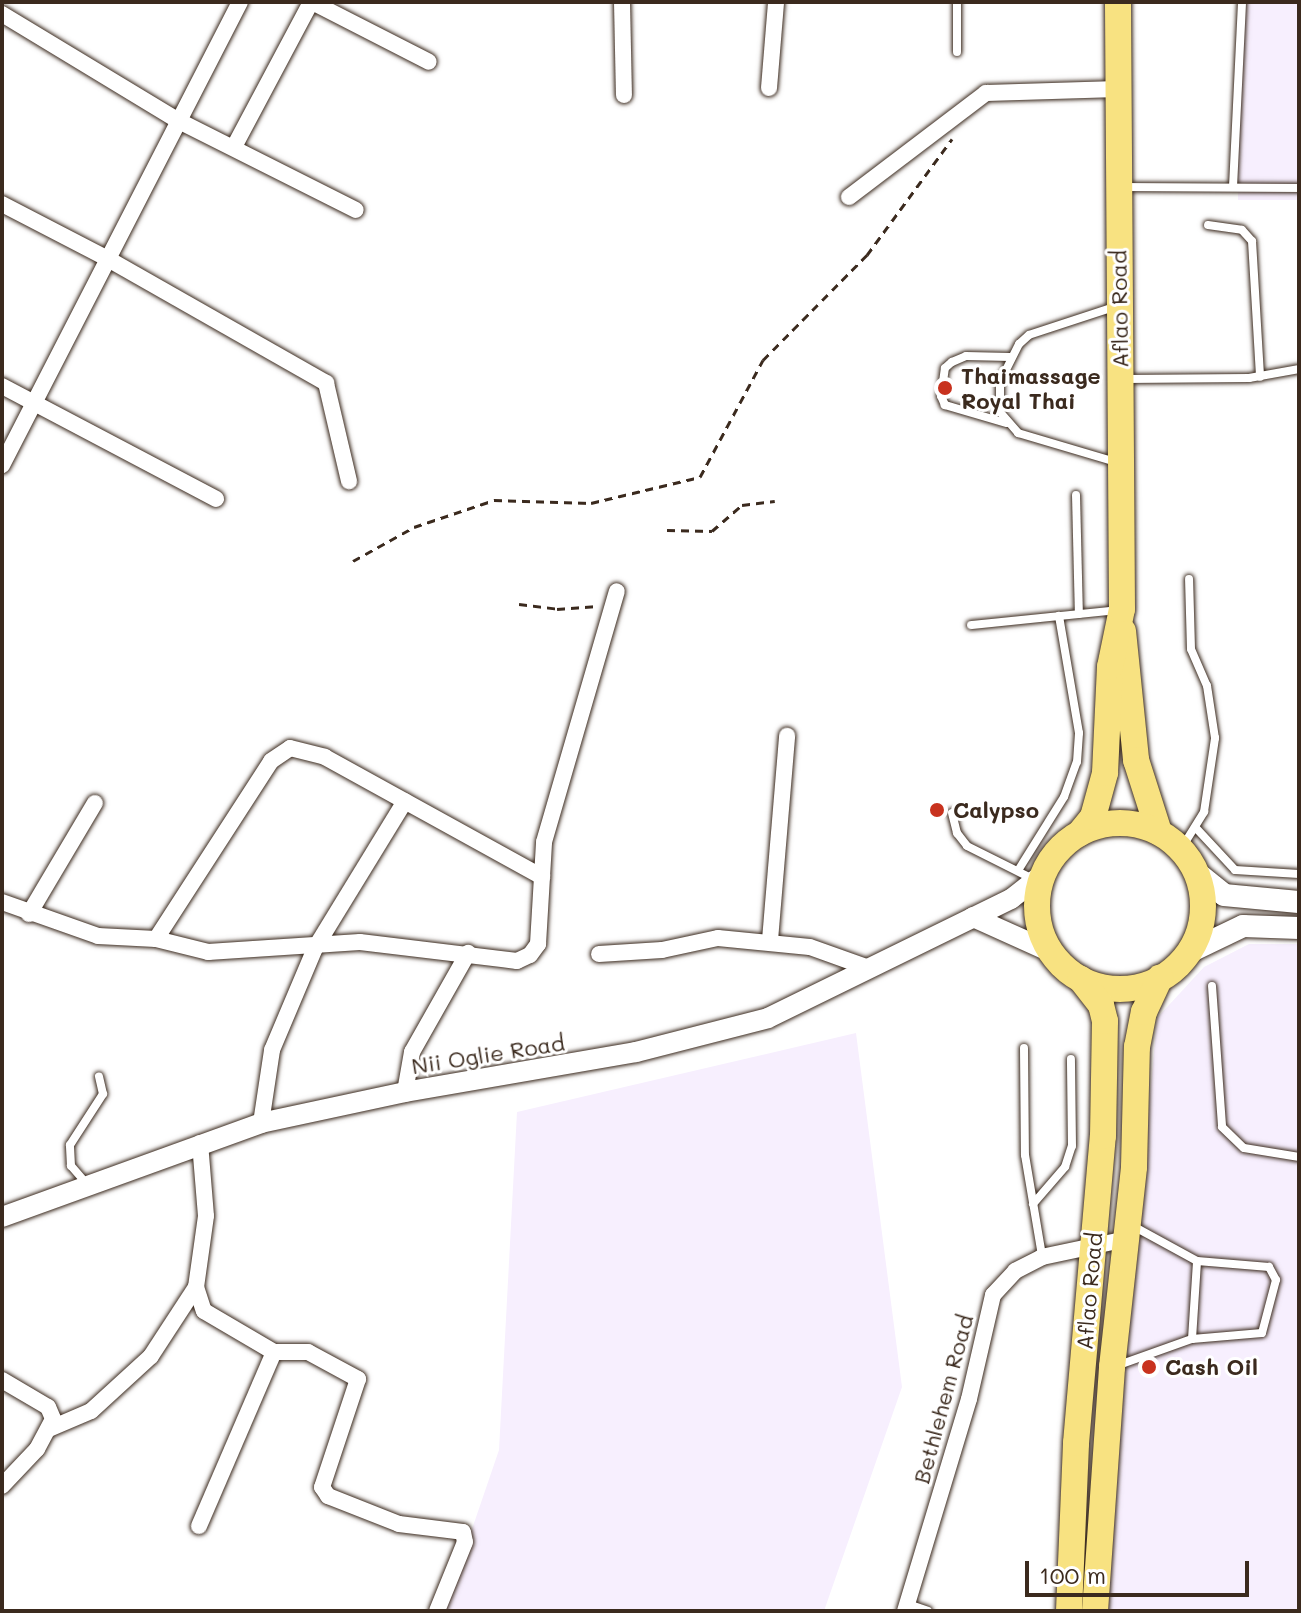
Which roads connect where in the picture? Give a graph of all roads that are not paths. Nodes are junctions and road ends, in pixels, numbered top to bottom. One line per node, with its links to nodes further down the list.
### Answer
1 (240, 2): 14 (street)
2 (312, 2): 10 (street); 15 (street)
3 (622, 2): 13 (street)
4 (776, 2): 11 (street)
5 (957, 2): 9 (lane)
6 (1118, 2): 12 (highway, Aflao Road)
7 (1242, 2): 17 (lane)
8 (2, 14): 14 (street)
9 (957, 52)
10 (429, 62)
11 (769, 88)
12 (1118, 89): 16 (highway, Aflao Road); 19 (street)
13 (624, 95)
14 (177, 120): 15 (street); 23 (street)
15 (235, 145): 21 (street)
16 (1118, 187): 17 (lane); 24 (highway, Aflao Road)
17 (1233, 187): 18 (lane)
18 (1299, 188)
19 (849, 197)
20 (2, 204): 23 (street)
21 (356, 210)
22 (1208, 225): 27 (lane)
23 (108, 259): 30 (street); 34 (street)
24 (1119, 305): 25 (lane); 28 (highway, Aflao Road)
25 (1010, 357): 31 (lane); 31 (lane)
26 (1299, 369): 27 (lane)
27 (1260, 377): 28 (lane)
28 (1120, 379): 32 (highway, Aflao Road)
29 (2, 386): 30 (street)
30 (35, 402): 33 (street); 36 (street)
31 (1006, 423): 32 (lane)
32 (1121, 464): 39 (highway, Aflao Road)
33 (2, 465)
34 (349, 481)
35 (1076, 495): 40 (lane)
36 (216, 499)
37 (1189, 579): 49 (lane)
38 (615, 597): 53 (street)
39 (1121, 612): 40 (lane); 47 (highway, Aflao Road); 48 (highway, Aflao Road)
40 (1079, 614): 41 (lane)
41 (1059, 616): 42 (lane); 51 (lane)
42 (971, 625)
43 (787, 736): 60 (street)
44 (405, 801): 53 (street); 59 (street); 61 (street)
45 (95, 803): 56 (street)
46 (952, 813): 51 (lane)
47 (1159, 832): 48 (highway); 49 (highway)
48 (1080, 833): 51 (highway)
49 (1189, 839): 50 (highway); 52 (lane)
50 (1196, 872): 55 (main road); 63 (highway)
51 (1033, 874): 57 (street, Nii Oglie Road); 62 (highway)
52 (1299, 874)
53 (542, 877): 64 (street)
54 (2, 902): 56 (street)
55 (1299, 902)
56 (29, 914): 59 (street)
57 (973, 917): 62 (street); 66 (street, Nii Oglie Road)
58 (1299, 928): 63 (main road)
59 (156, 939): 61 (street)
60 (770, 940): 65 (street); 66 (street)
61 (315, 948): 64 (street); 74 (street)
62 (1051, 952): 68 (highway)
63 (1189, 952): 67 (highway)
64 (468, 953): 73 (street)
65 (599, 954)
66 (866, 967): 73 (street, Nii Oglie Road)
67 (1160, 978): 68 (highway); 80 (highway, Aflao Road)
68 (1081, 979): 81 (highway, Aflao Road)
69 (1212, 986): 76 (lane)
70 (1024, 1048): 78 (lane)
71 (1071, 1059): 78 (lane)
72 (99, 1076): 77 (lane)
73 (405, 1092): 74 (street, Nii Oglie Road)
74 (261, 1123): 75 (street, Nii Oglie Road)
75 (200, 1143): 77 (street, Nii Oglie Road); 84 (street)
76 (1299, 1157)
77 (87, 1184): 79 (street, Nii Oglie Road)
78 (1033, 1204): 82 (lane)
79 (2, 1217)
80 (1128, 1232): 81 (street, Bethlehem Road); 83 (lane); 87 (highway, Aflao Road)
81 (1093, 1250): 82 (street, Bethlehem Road); 95 (highway, Aflao Road)
82 (1042, 1257): 92 (street, Bethlehem Road)
83 (1197, 1261): 85 (lane); 85 (lane)
84 (196, 1287): 86 (street); 89 (street)
85 (1192, 1339): 87 (lane)
86 (274, 1352): 91 (street); 93 (street)
87 (1112, 1367): 96 (highway, Aflao Road)
88 (2, 1380): 89 (street)
89 (49, 1429): 90 (street)
90 (2, 1486)
91 (199, 1526)
92 (906, 1607): 94 (lane)
93 (437, 1611)
94 (928, 1611)
95 (1069, 1611)
96 (1095, 1611)

